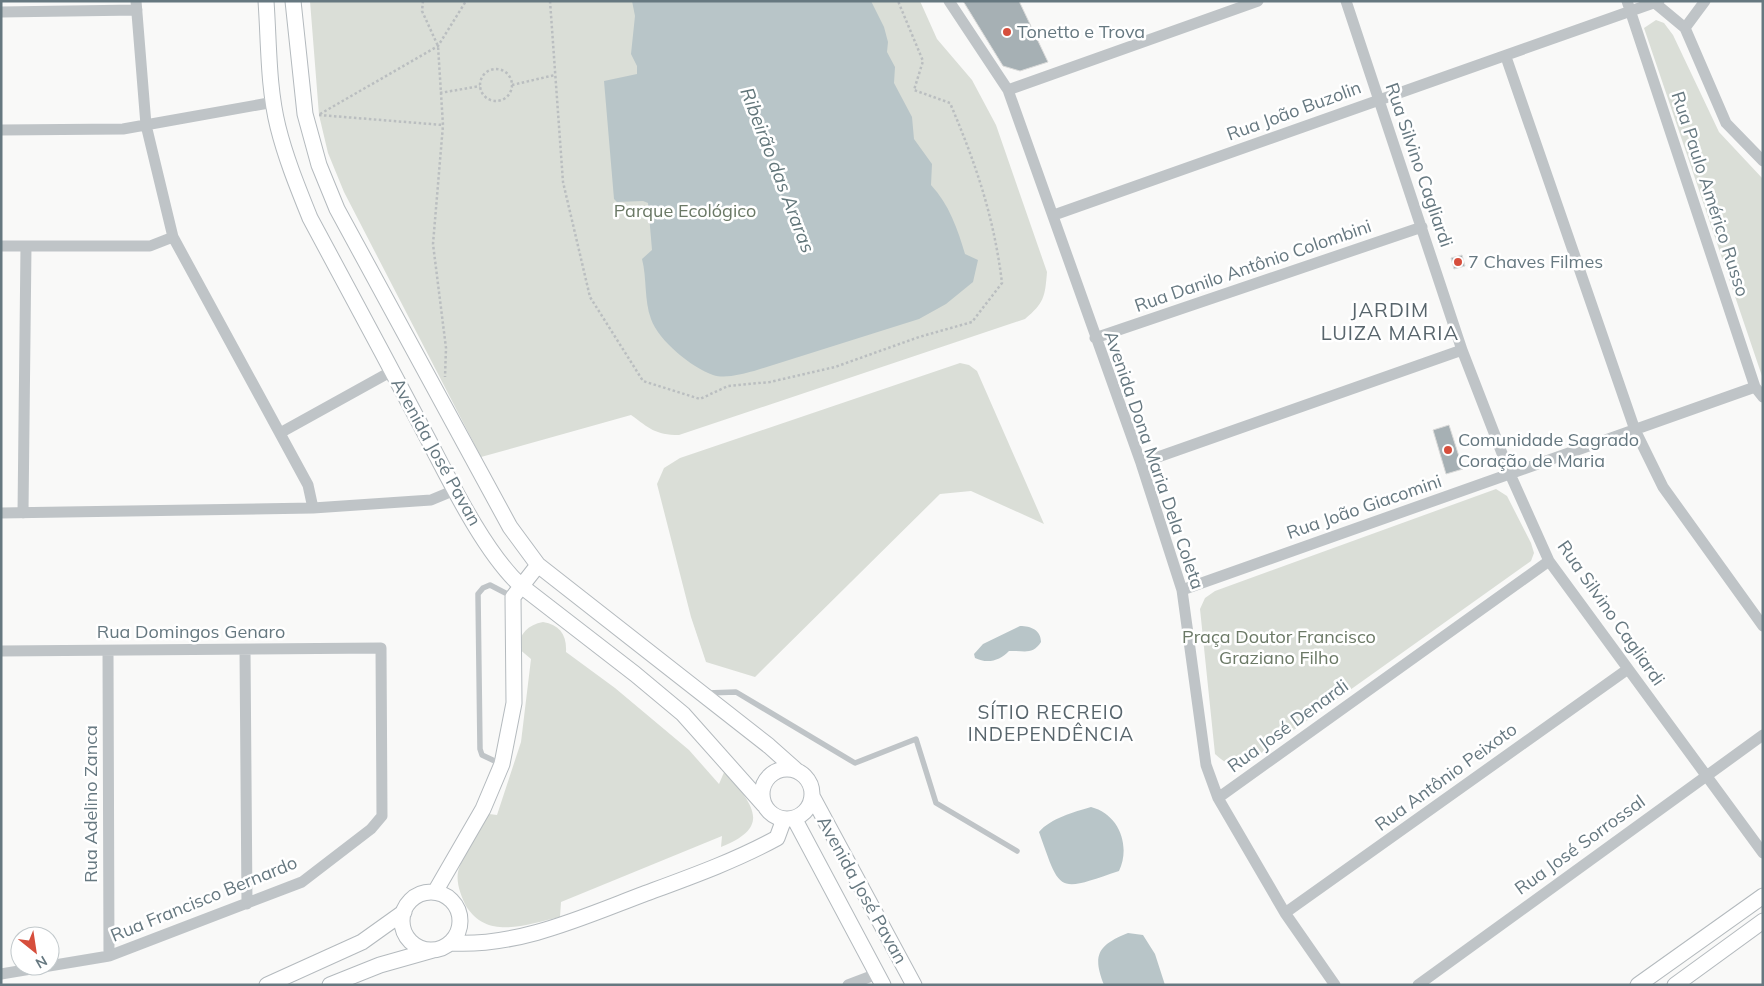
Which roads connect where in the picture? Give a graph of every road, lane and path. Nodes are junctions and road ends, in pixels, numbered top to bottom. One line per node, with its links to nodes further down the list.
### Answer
1 (266, 1): 24 (street, Avenida José Pavan)
2 (293, 1): 49 (street, Avenida José Pavan)
3 (423, 1): 16 (path)
4 (466, 1): 16 (path)
5 (550, 1): 18 (path)
6 (898, 1): 18 (path)
7 (949, 1): 21 (street, Avenida Dona Maria Dela Coleta)
8 (1258, 1): 21 (street)
9 (1346, 1): 23 (street, Rua Silvino Cagliardi)
10 (1705, 1): 15 (street)
11 (1657, 2): 13 (street, Rua João Buzolin); 15 (street)
12 (137, 6): 14 (street); 25 (street)
13 (1629, 6): 17 (street, Rua João Buzolin); 38 (street, Rua Paulo Américo Russo)
14 (1, 12)
15 (1685, 28): 28 (street)
16 (438, 46): 22 (path); 26 (path)
17 (1506, 57): 23 (street, Rua João Buzolin); 40 (street)
18 (555, 75): 19 (path)
19 (512, 84): 20 (path); 20 (path)
20 (480, 86): 22 (path)
21 (1008, 90): 29 (street, Avenida Dona Maria Dela Coleta)
22 (440, 93): 26 (path)
23 (1379, 100): 29 (street, Rua João Buzolin); 30 (street, Rua Silvino Cagliardi)
24 (274, 102): 25 (street); 36 (street, Avenida José Pavan)
25 (146, 125): 27 (street); 31 (street)
26 (443, 125): 37 (path)
27 (1, 130)
28 (1763, 161)
29 (1054, 215): 34 (street, Avenida Dona Maria Dela Coleta)
30 (1422, 227): 34 (street, Rua Danilo Antônio Colombini); 35 (street, Rua Silvino Cagliardi)
31 (173, 237): 33 (street); 41 (street)
32 (1, 246): 33 (street)
33 (26, 246): 46 (street)
34 (1095, 338): 42 (street, Avenida Dona Maria Dela Coleta)
35 (1462, 350): 42 (street); 43 (street, Rua Silvino Cagliardi)
36 (392, 371): 41 (street); 44 (street, Avenida José Pavan)
37 (445, 386)
38 (1755, 386): 39 (street, Rua Paulo Américo Russo); 40 (street, Rua João Giacomini)
39 (1763, 397)
40 (1635, 430): 43 (street, Rua João Giacomini); 52 (street)
41 (280, 433): 45 (street)
42 (1141, 463): 50 (street, Avenida Dona Maria Dela Coleta)
43 (1510, 474): 48 (street, Rua Silvino Cagliardi); 50 (street, Rua João Giacomini)
44 (455, 490): 45 (street); 51 (street, Avenida José Pavan)
45 (313, 508): 46 (street)
46 (23, 513): 47 (street)
47 (1, 514)
48 (1549, 561): 57 (street, Rua Silvino Cagliardi); 64 (street, Rua José Denardi)
49 (538, 564): 51 (street); 58 (street, Avenida José Pavan)
50 (1182, 590): 64 (street, Avenida Dona Maria Dela Coleta)
51 (516, 591): 60 (street); 60 (lane); 65 (street, Avenida José Pavan)
52 (1763, 626)
53 (381, 648): 54 (street, Rua Domingos Genaro); 71 (street, Rua Francisco Bernardo)
54 (245, 650): 56 (street, Rua Domingos Genaro); 71 (street)
55 (1, 651): 56 (street, Rua Domingos Genaro)
56 (108, 651): 77 (street, Rua Adelino Zanca)
57 (1628, 669): 62 (street, Rua Silvino Cagliardi); 73 (street, Rua Antônio Peixoto)
58 (700, 693): 61 (street, Avenida José Pavan); 67 (lane)
59 (1763, 735): 62 (street, Rua José Sorrossal)
60 (502, 764): 69 (street)
61 (796, 770): 63 (street); 65 (street)
62 (1706, 775): 68 (street, Rua Silvino Cagliardi); 86 (street, Rua José Sorrossal)
63 (812, 796): 66 (street); 84 (street, Avenida José Pavan)
64 (1218, 798): 73 (street, Avenida Dona Maria Dela Coleta)
65 (764, 805): 66 (street)
66 (789, 818): 75 (street); 79 (street, Avenida José Pavan)
67 (1017, 851)
68 (1763, 853)
69 (434, 892): 72 (street); 75 (street)
70 (1763, 896): 87 (street)
71 (247, 904): 77 (street, Rua Francisco Bernardo)
72 (404, 912): 76 (street); 81 (street)
73 (1285, 913): 85 (street, Avenida Dona Maria Dela Coleta)
74 (1763, 921): 80 (street)
75 (451, 943): 76 (street)
76 (434, 950): 82 (street)
77 (109, 956): 78 (street, Rua Francisco Bernardo)
78 (1, 974)
79 (880, 979): 83 (street)
80 (1683, 982)
81 (268, 985)
82 (330, 985)
83 (848, 985)
84 (914, 985)
85 (1336, 985)
86 (1418, 985)
87 (1638, 985)

